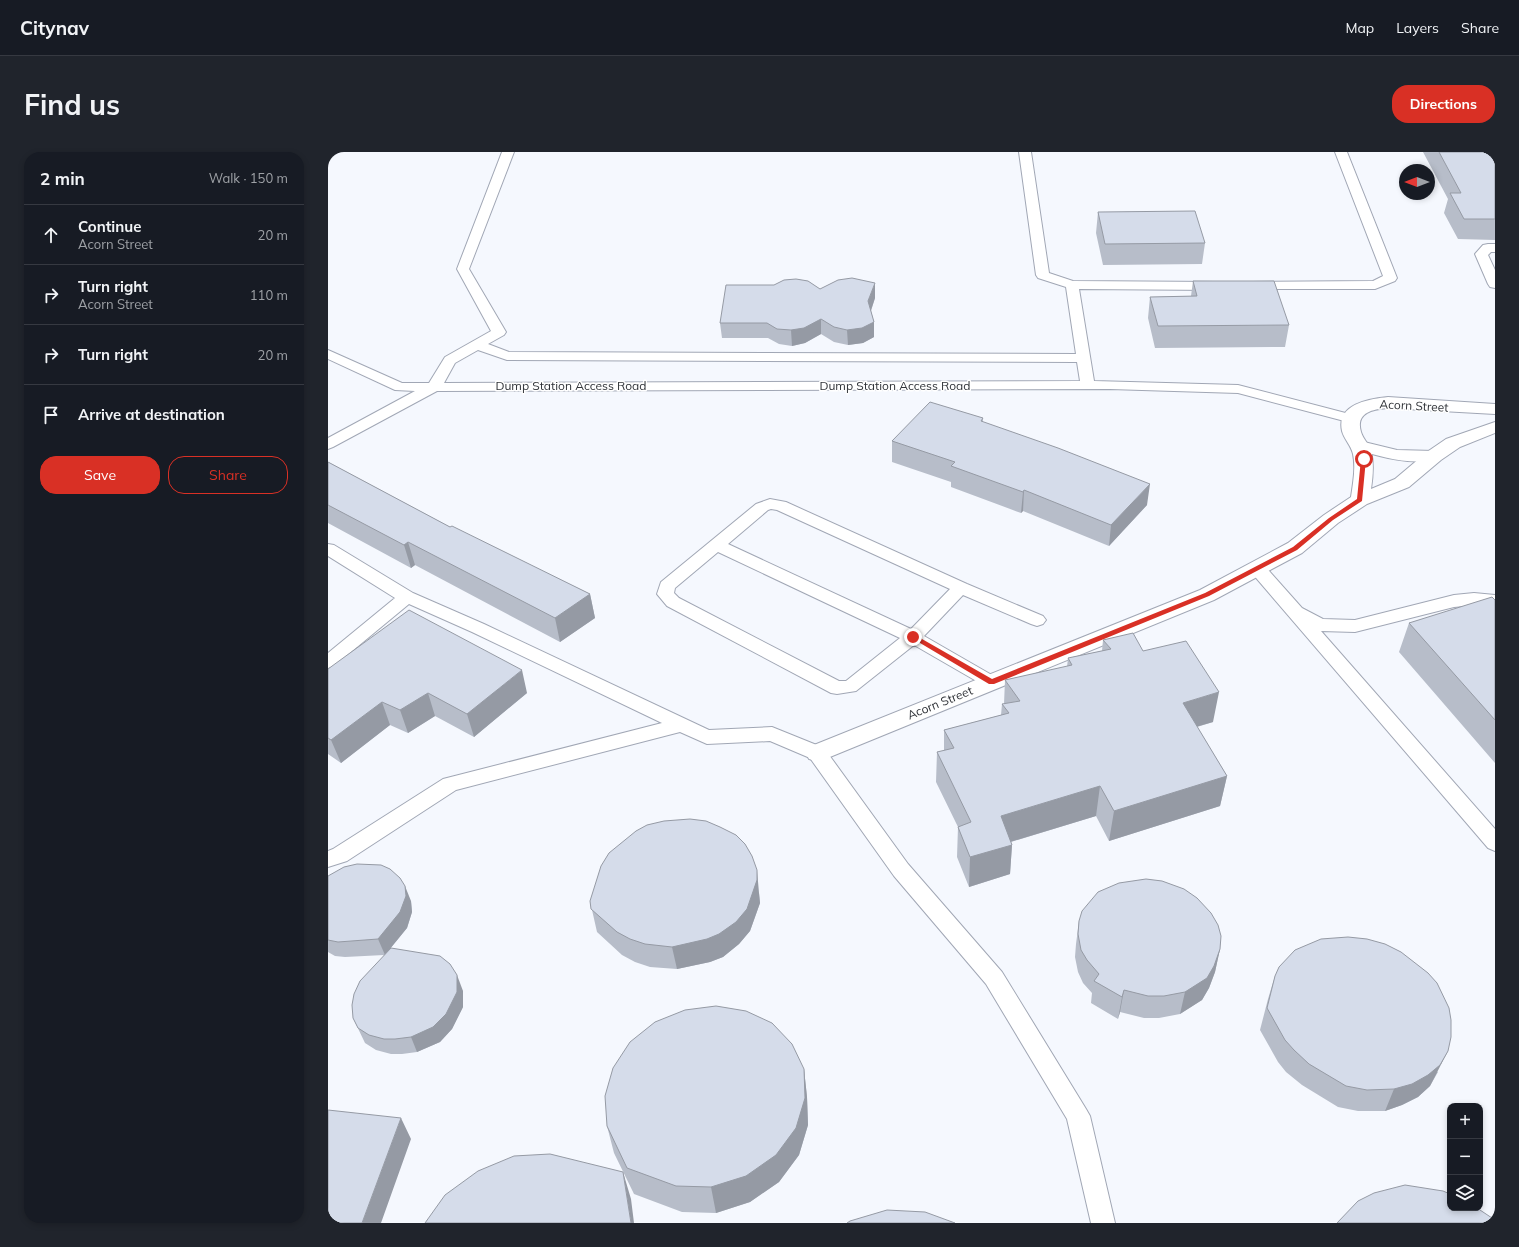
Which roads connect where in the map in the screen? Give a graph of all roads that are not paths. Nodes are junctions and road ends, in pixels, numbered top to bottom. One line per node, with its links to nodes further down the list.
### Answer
1 (508, 152): 7 (lane)
2 (1025, 152): 6 (lane)
3 (1341, 152): 6 (lane)
4 (1495, 248): 5 (lane)
5 (1495, 284)
6 (1072, 285): 9 (lane)
7 (477, 345): 9 (lane); 11 (lane)
8 (328, 354): 11 (lane, Dump Station Access Road)
9 (1084, 358): 10 (lane)
10 (1088, 385): 11 (lane, Dump Station Access Road); 13 (lane, Dump Station Access Road)
11 (434, 387): 15 (lane)
12 (1495, 409): 13 (street, Acorn Street)
13 (1352, 419): 16 (street)
14 (1495, 427): 17 (street, Acorn Street)
15 (328, 444)
16 (1360, 446): 17 (lane); 18 (street)
17 (1434, 456): 18 (street, Acorn Street)
18 (1360, 500): 21 (street, Acorn Street)
19 (716, 545): 22 (lane); 27 (lane); 27 (lane)
20 (328, 549): 23 (lane)
21 (1257, 568): 25 (lane); 29 (street, Acorn Street)
22 (961, 588): 26 (lane); 27 (lane)
23 (407, 597): 28 (lane); 30 (lane)
24 (1495, 601): 25 (lane)
25 (1296, 611): 32 (lane)
26 (1037, 620)
27 (913, 637): 29 (lane)
28 (328, 662)
29 (991, 682): 31 (street, Acorn Street)
30 (681, 725): 31 (lane); 33 (lane)
31 (817, 753): 34 (lane)
32 (1495, 843)
33 (328, 859)
34 (1103, 1223)

